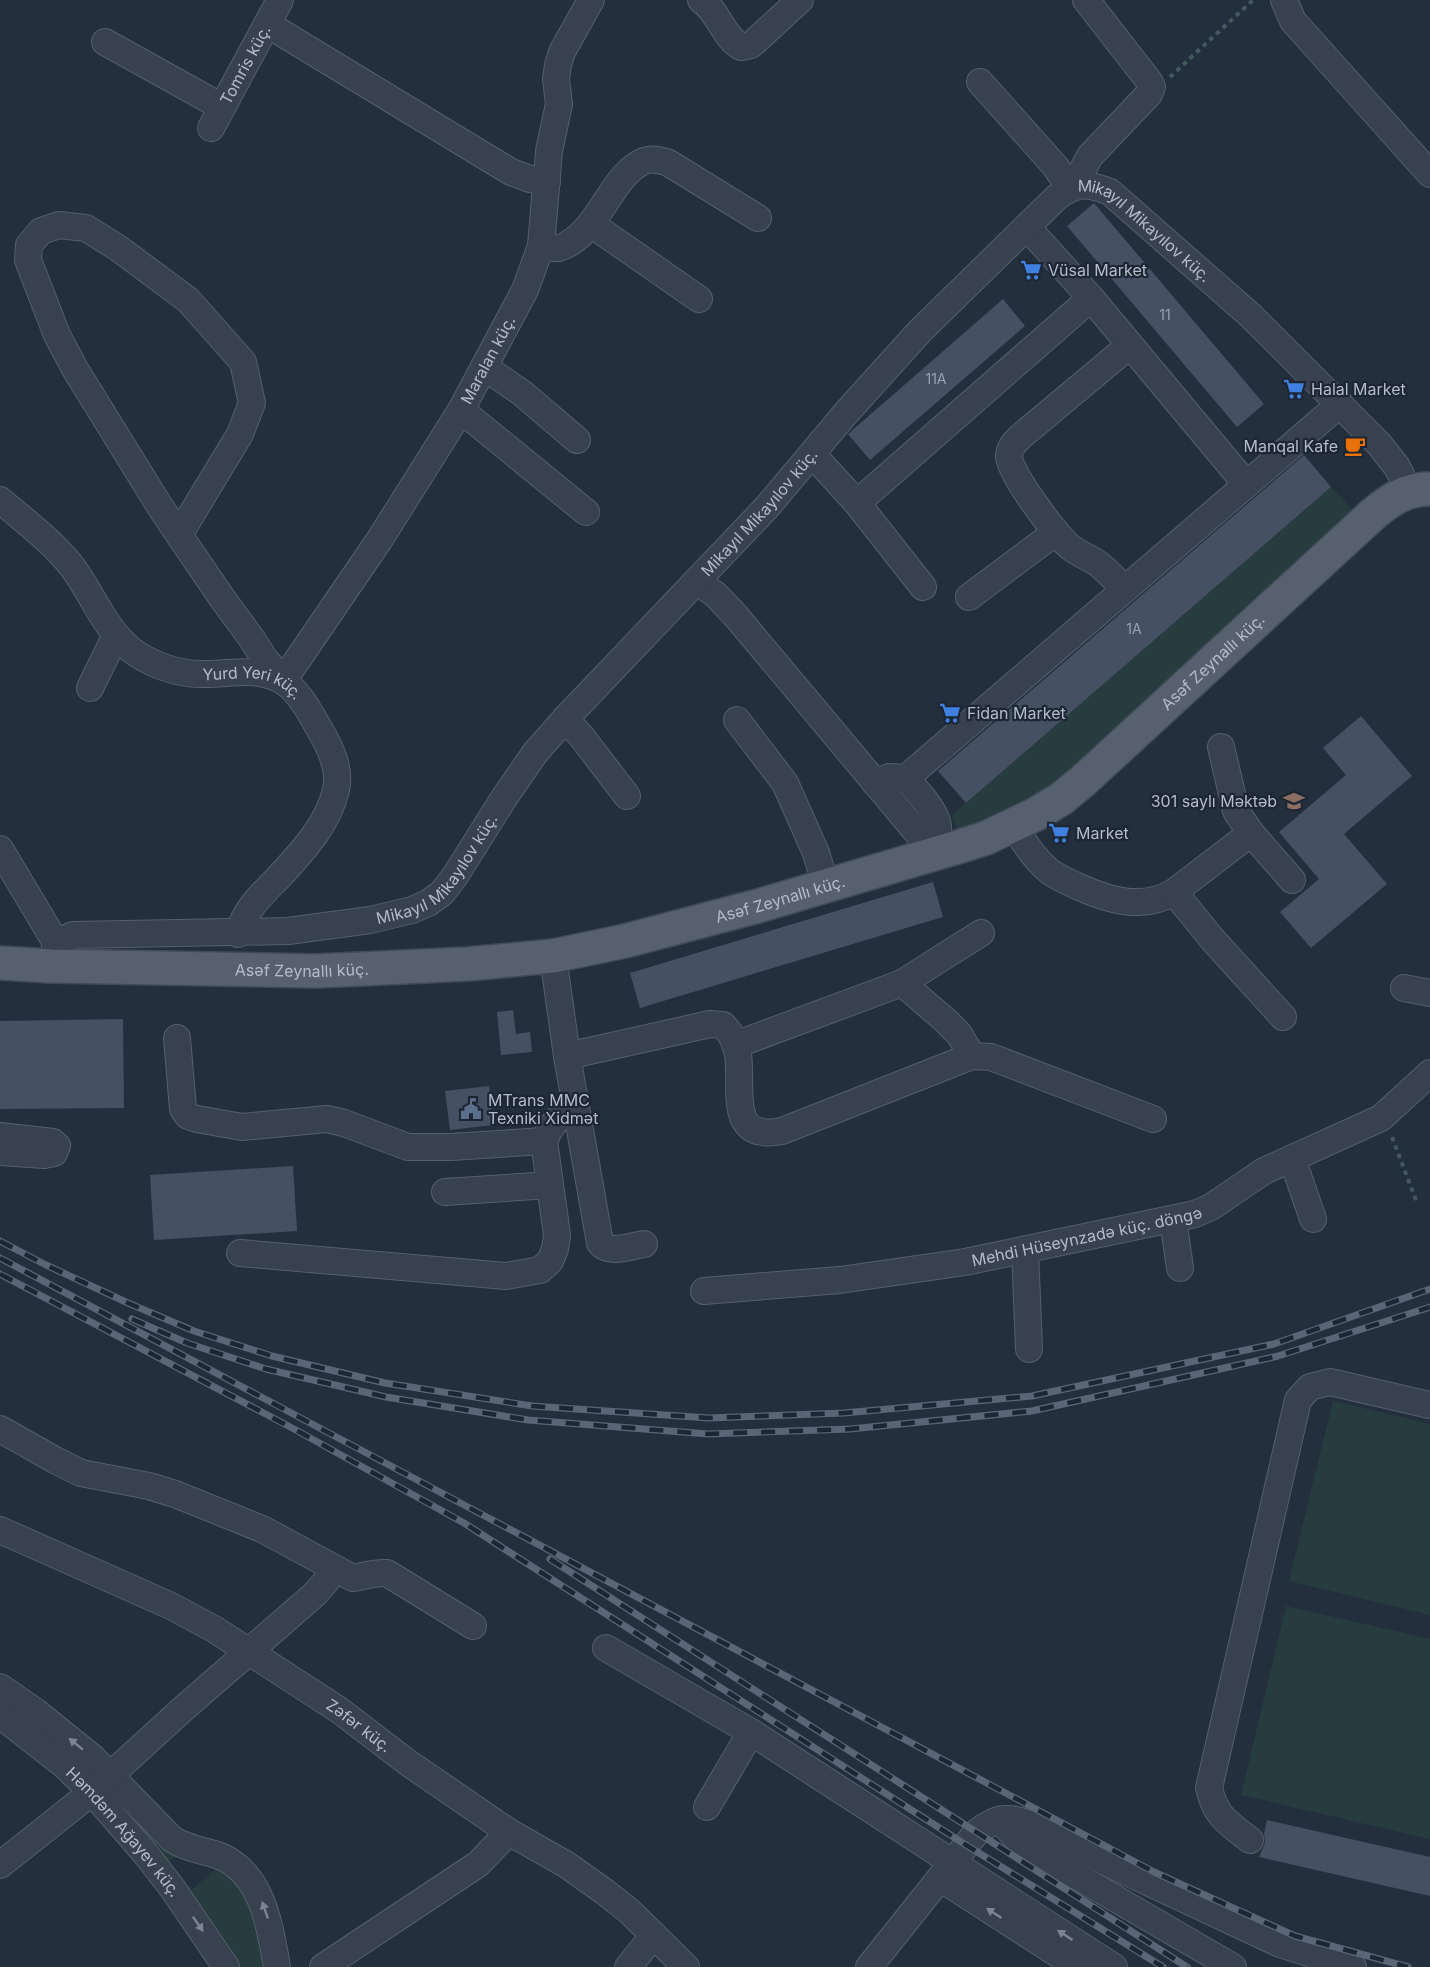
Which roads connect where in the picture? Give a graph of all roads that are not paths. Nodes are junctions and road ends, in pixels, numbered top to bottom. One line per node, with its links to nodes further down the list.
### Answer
1 (280, 0): 7 (street, Tomris küç.)
2 (591, 0): 11 (street, Maralan küç.)
3 (800, 0): 6 (street)
4 (1086, 0): 12 (street)
5 (1284, 0): 10 (street)
6 (709, 2)
7 (267, 24): 8 (street, Tomris küç.); 11 (street)
8 (105, 42)
9 (980, 82): 12 (street)
10 (1430, 174)
11 (547, 182): 16 (street, Maralan küç.)
12 (1075, 186): 15 (street, Mikayıl Mikayılov küç.); 21 (street, Mikayıl Mikayılov küç.)
13 (758, 218): 14 (street)
14 (591, 224): 16 (street); 18 (street)
15 (1027, 227): 17 (street); 24 (street, Mikayıl Mikayılov küç.)
16 (541, 246): 20 (street, Maralan küç.)
17 (1091, 298): 19 (street); 28 (street)
18 (699, 299)
19 (1130, 345): 25 (street); 30 (street)
20 (484, 367): 22 (street, Maralan küç.); 23 (street)
21 (1340, 404): 25 (street); 26 (street, Mikayıl Mikayılov küç.)
22 (461, 410): 29 (street); 37 (street, Maralan küç.)
23 (577, 440)
24 (813, 455): 28 (street); 32 (street, Mikayıl Mikayılov küç.)
25 (1246, 484): 34 (street)
26 (1419, 490): 45 (main road, Asəf Zeynallı küç.)
27 (0, 500): 36 (street, Yurd Yeri küç.)
28 (857, 503): 33 (street)
29 (586, 512)
30 (1056, 532): 34 (street); 35 (street)
31 (179, 535): 31 (street); 37 (street)
32 (697, 581): 39 (street, Mikayıl Mikayılov küç.); 43 (street)
33 (923, 587)
34 (1124, 589): 42 (street)
35 (969, 597)
36 (116, 635): 37 (street, Yurd Yeri küç.); 38 (street)
37 (283, 681): 53 (street, Yurd Yeri küç.)
38 (90, 688)
39 (565, 719): 44 (street); 53 (street, Mikayıl Mikayılov küç.)
40 (737, 720): 50 (street)
41 (1221, 747): 46 (street)
42 (906, 778): 43 (street); 48 (street)
43 (875, 783): 48 (street)
44 (627, 796)
45 (1014, 826): 48 (main road, Asəf Zeynallı küç.); 51 (street)
46 (1251, 833): 49 (street); 51 (street)
47 (0, 849): 54 (street)
48 (933, 854): 50 (main road, Asəf Zeynallı küç.)
49 (1292, 880)
50 (826, 885): 55 (main road, Asəf Zeynallı küç.)
51 (1174, 892): 60 (street)
52 (981, 933): 57 (street)
53 (238, 934): 54 (street, Mikayıl Mikayılov küç.)
54 (53, 955): 55 (main road, Asəf Zeynallı küç.); 56 (main road, Asəf Zeynallı küç.)
55 (553, 956): 63 (street)
56 (0, 963)
57 (902, 983): 62 (street); 64 (street)
58 (1404, 987): 59 (street)
59 (1430, 993)
60 (1283, 1017)
61 (177, 1038): 69 (street)
62 (735, 1045): 63 (street); 64 (street)
63 (567, 1056): 66 (street)
64 (972, 1056): 67 (street)
65 (1430, 1072): 71 (street, Mehdi Hüseynzadə küç. döngə)
66 (575, 1103): 69 (street); 76 (street)
67 (1152, 1119)
68 (0, 1136): 70 (street)
69 (544, 1141): 72 (street)
70 (0, 1152)
71 (1292, 1158): 74 (street, Mehdi Hüseynzadə küç. döngə); 75 (street)
72 (550, 1185): 73 (street); 78 (street)
73 (445, 1192)
74 (1173, 1219): 77 (street, Mehdi Hüseynzadə küç. döngə); 79 (street)
75 (1313, 1220)
76 (644, 1244)
77 (1025, 1250): 80 (street, Mehdi Hüseynzadə küç. döngə); 81 (street)
78 (240, 1253)
79 (1180, 1268)
80 (704, 1290)
81 (1029, 1349)
82 (1430, 1405): 97 (street)
83 (0, 1429): 85 (street)
84 (0, 1530): 88 (street, Zəfər küç.)
85 (334, 1568): 86 (street); 88 (street)
86 (473, 1626)
87 (606, 1648): 91 (street)
88 (248, 1651): 92 (street); 96 (street, Zəfər küç.)
89 (0, 1687): 92 (street, one-way to 89)
90 (0, 1714): 93 (street, Həmdəm Ağayev küç.)
91 (751, 1732): 94 (street); 98 (street)
92 (111, 1775): 93 (street); 102 (street, one-way to 92)
93 (92, 1792): 99 (street); 101 (street, Həmdəm Ağayev küç., one-way to 101)
94 (707, 1807)
95 (1000, 1820): 98 (street); 109 (street); 110 (street)
96 (509, 1832): 100 (street, Zəfər küç.); 103 (street)
97 (1250, 1840)
98 (952, 1862): 106 (street); 107 (street, one-way to 98); 108 (street, one-way to 98)
99 (0, 1864)
100 (654, 1935): 104 (street); 105 (street, Zəfər küç.)
101 (226, 1967)
102 (278, 1967)
103 (323, 1967)
104 (628, 1967)
105 (686, 1967)
106 (869, 1967)
107 (1078, 1967)
108 (1114, 1967)
109 (1233, 1967)
110 (1353, 1967)

